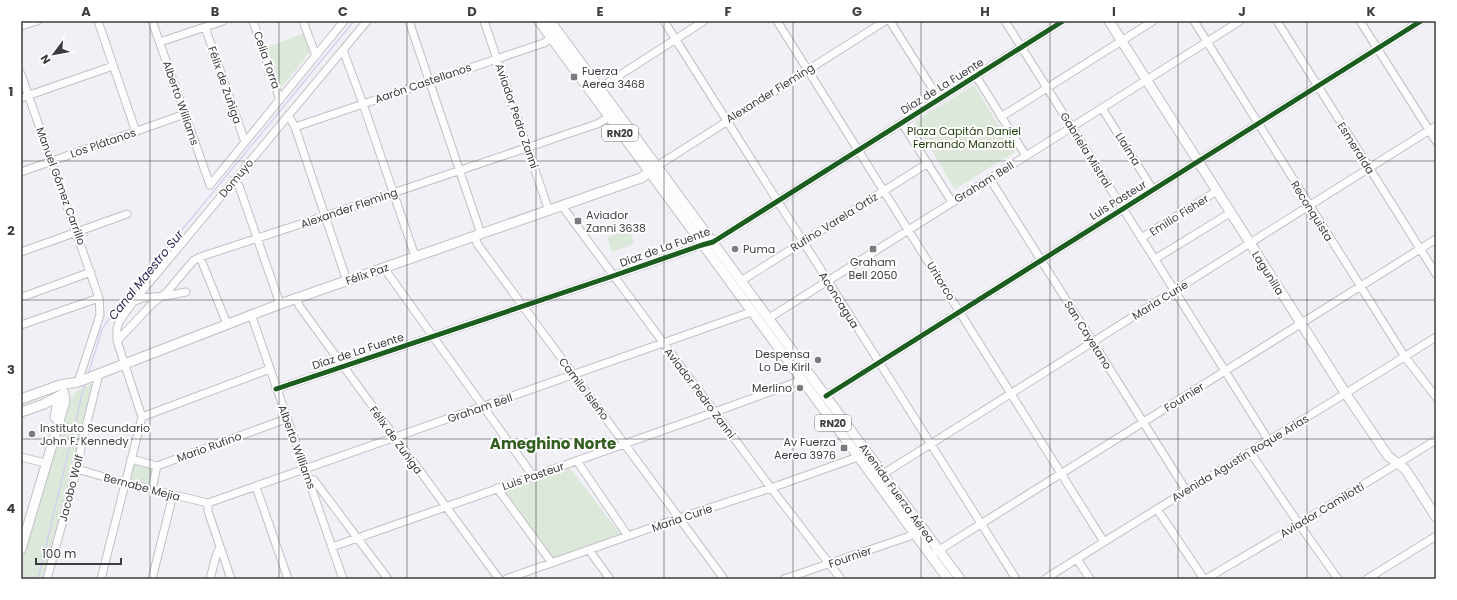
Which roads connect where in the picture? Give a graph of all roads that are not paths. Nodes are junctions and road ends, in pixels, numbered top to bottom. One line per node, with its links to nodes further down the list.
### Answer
1 (37, 21): 27 (street)
2 (98, 21): 39 (street)
3 (152, 21): 32 (street, Alberto Williams)
4 (223, 21): 28 (street)
5 (253, 21): 51 (street, Celia Torra)
6 (303, 21): 37 (street)
7 (344, 21): 37 (street, Domuyo)
8 (367, 21): 36 (street, Domuyo)
9 (409, 21): 44 (street, Camilo Isleño)
10 (484, 21): 38 (street, Aviador Pedro Zanni)
11 (539, 21): 29 (main road, Avenida Fuerza Aérea / RN20)
12 (550, 21): 47 (main road, Avenida Fuerza Aérea / RN20)
13 (664, 21): 30 (street, Aconcagua)
14 (704, 21): 30 (street)
15 (777, 21): 40 (street, Uritorco)
16 (885, 21): 40 (street, Alexander Fleming)
17 (890, 21): 50 (street)
18 (1005, 21): 34 (street, Gabriela Mistral)
19 (1063, 21): 34 (street, Díaz de La Fuente)
20 (1109, 21): 31 (main road, Lagunilla)
21 (1153, 21): 31 (street)
22 (1194, 21): 33 (street, Reconquista)
23 (1240, 21): 33 (street, Graham Bell)
24 (1277, 21): 45 (street, Esmeralda)
25 (1360, 21): 35 (street)
26 (1421, 21): 35 (street, Luis Pasteur)
27 (21, 26)
28 (205, 27): 32 (street); 67 (street, Félix de Zuñiga)
29 (551, 38): 38 (street, Aarón Castellanos); 47 (main road, Avenida Fuerza Aérea / RN20)
30 (675, 39): 47 (street); 58 (street, Aconcagua)
31 (1122, 41): 43 (main road, Lagunilla); 46 (street)
32 (160, 42): 54 (street, Alberto Williams)
33 (1207, 42): 43 (street, Graham Bell); 60 (street, Reconquista)
34 (1022, 47): 42 (street, Díaz de La Fuente); 46 (street, Gabriela Mistral)
35 (1377, 49): 45 (street, Luis Pasteur); 64 (street)
36 (343, 50): 52 (street); 55 (street, Domuyo)
37 (316, 56): 51 (street, Domuyo)
38 (497, 58): 44 (street, Aarón Castellanos); 68 (street, Aviador Pedro Zanni)
39 (113, 66): 48 (street); 65 (street)
40 (808, 70): 58 (street, Alexander Fleming); 69 (street, Uritorco)
41 (21, 74): 48 (street, Manuel Gómez Carrillo)
42 (976, 76): 50 (street, Díaz de La Fuente); 57 (street)
43 (1146, 80): 53 (street, Graham Bell); 72 (main road, Lagunilla)
44 (429, 82): 52 (street, Aarón Castellanos); 76 (street, Camilo Isleño)
45 (1318, 86): 60 (street, Luis Pasteur); 75 (street, Esmeralda)
46 (1047, 88): 57 (street); 62 (street, Gabriela Mistral)
47 (595, 90): 56 (main road, Avenida Fuerza Aérea / RN20); 74 (main road, Avenida Fuerza Aérea / RN20)
48 (28, 96): 49 (street); 71 (street, Manuel Gómez Carrillo)
49 (21, 98)
50 (939, 99): 59 (street, Díaz de La Fuente)
51 (280, 100): 67 (street, Domuyo)
52 (363, 104): 63 (street, Aarón Castellanos); 85 (street)
53 (1102, 108): 62 (street, Graham Bell); 82 (street, Llaima)
54 (185, 114): 65 (street, Los Plátanos); 81 (street, Alberto Williams)
55 (288, 115): 63 (street); 80 (street, Domuyo)
56 (609, 117): 68 (street, Alexander Fleming); 78 (main road, Avenida Fuerza Aérea / RN20)
57 (1001, 117): 70 (street)
58 (726, 121): 74 (street, Alexander Fleming); 86 (street, Aconcagua)
59 (902, 122): 69 (street, Díaz de La Fuente); 73 (street)
60 (1258, 124): 72 (street, Luis Pasteur); 89 (street, Reconquista)
61 (1436, 126): 64 (street, Maria Curie)
62 (1072, 127): 70 (street, Graham Bell); 90 (street, Gabriela Mistral)
63 (295, 128): 94 (street)
64 (1429, 130): 66 (street); 75 (street, Maria Curie)
65 (136, 132): 71 (street, Los Plátanos)
66 (1436, 141)
67 (246, 142): 81 (street, Domuyo)
68 (527, 147): 76 (street, Alexander Fleming); 91 (street, Aviador Pedro Zanni)
69 (858, 150): 83 (street, Uritorco); 86 (street, Díaz de La Fuente)
70 (1026, 156): 79 (street, Graham Bell)
71 (52, 161): 77 (street, Los Plátanos); 96 (street, Manuel Gómez Carrillo)
72 (1198, 162): 82 (street, Luis Pasteur); 84 (main road, Lagunilla)
73 (928, 163): 83 (street, Rufino Varela Ortiz); 87 (street)
74 (657, 166): 78 (main road, Félix Paz); 101 (main road, Avenida Fuerza Aérea / RN20)
75 (1369, 168): 89 (street, Maria Curie); 105 (street, Esmeralda)
76 (460, 170): 85 (street, Alexander Fleming); 97 (street, Camilo Isleño)
77 (21, 172)
78 (649, 173): 88 (main road, Félix Paz); 104 (main road, Avenida Fuerza Aérea / RN20)
79 (990, 179): 87 (street, Graham Bell); 109 (street, San Cayetano)
80 (234, 180): 99 (street); 125 (street, Domuyo)
81 (210, 185)
82 (1153, 190): 90 (street, Luis Pasteur)
83 (884, 191): 95 (street, Uritorco); 102 (street, Rufino Varela Ortiz)
84 (1217, 192): 92 (main road, Lagunilla); 98 (street, Emilio Fisher)
85 (394, 193): 94 (street, Alexander Fleming); 107 (street)
86 (777, 202): 101 (street, Díaz de La Fuente); 102 (street, Aconcagua)
87 (952, 202): 95 (street, Graham Bell)
88 (562, 206): 91 (main road, Félix Paz); 114 (street, Aviador Pedro Zanni)
89 (1309, 206): 103 (street, Maria Curie); 118 (street, Reconquista)
90 (1123, 209): 98 (street, Gabriela Mistral); 109 (street, Luis Pasteur)
91 (549, 210): 97 (main road, Félix Paz)
92 (1230, 213): 103 (main road, Lagunilla); 110 (street)
93 (127, 214): 96 (street)
94 (325, 216): 99 (street, Alexander Fleming); 115 (street)
95 (908, 230): 117 (street, Graham Bell); 129 (street, Uritorco)
96 (77, 233): 106 (street); 112 (street, Manuel Gómez Carrillo)
97 (477, 235): 107 (main road, Félix Paz); 127 (street, Camilo Isleño)
98 (1141, 238): 110 (street, Gabriela Mistral)
99 (258, 239): 108 (street, Alexander Fleming); 126 (street)
100 (1436, 239): 105 (street, Fournier)
101 (713, 242): 104 (street, Díaz de La Fuente); 116 (main road, Avenida Fuerza Aérea / RN20)
102 (803, 242): 116 (street, Rufino Varela Ortiz); 117 (street, Aconcagua)
103 (1250, 244): 119 (street, Maria Curie); 133 (main road, Lagunilla)
104 (702, 245): 114 (street, Díaz de La Fuente); 128 (main road, Avenida Fuerza Aérea / RN20)
105 (1420, 249): 113 (street, Esmeralda); 118 (street, Fournier)
106 (21, 252)
107 (415, 256): 111 (main road, Félix Paz)
108 (200, 257): 122 (street, Alexander Fleming); 132 (street)
109 (1041, 260): 129 (street, Luis Pasteur); 138 (street, San Cayetano)
110 (1155, 260): 119 (street, Gabriela Mistral)
111 (384, 268): 115 (main road, Félix Paz); 135 (street)
112 (91, 272): 121 (street); 123 (street, Manuel Gómez Carrillo)
113 (1436, 274)
114 (613, 276): 127 (street, Díaz de La Fuente); 139 (street, Aviador Pedro Zanni)
115 (347, 281): 124 (main road, Félix Paz)
116 (741, 281): 131 (main road, Avenida Fuerza Aérea / RN20)
117 (828, 281): 131 (street, Graham Bell); 142 (street, Aconcagua)
118 (1360, 287): 133 (street, Fournier); 140 (street, Reconquista)
119 (1174, 291): 138 (street, Maria Curie); 145 (street, Gabriela Mistral)
120 (186, 292): 122 (street)
121 (25, 296)
122 (160, 297): 125 (street); 137 (street, Alexander Fleming)
123 (99, 298): 134 (street); 149 (street, Manuel Gómez Carrillo)
124 (296, 299): 126 (main road, Félix Paz); 143 (street, Félix de Zuñiga)
125 (133, 302): 137 (street, Domuyo)
126 (280, 304): 130 (main road, Félix Paz)
127 (523, 306): 135 (street, Díaz de La Fuente); 147 (street, Camilo Isleño)
128 (751, 312): 139 (street, Graham Bell); 148 (main road, Avenida Fuerza Aérea / RN20)
129 (960, 312): 142 (street, Luis Pasteur); 152 (street, Uritorco)
130 (251, 314): 132 (main road, Félix Paz); 144 (street, Alberto Williams)
131 (769, 318): 154 (main road, Avenida Fuerza Aérea / RN20)
132 (226, 324): 141 (main road, Félix Paz)
133 (1300, 324): 145 (street, Fournier); 153 (main road, Lagunilla)
134 (21, 325)
135 (433, 336): 143 (street, Díaz de La Fuente); 158 (street)
136 (1436, 337): 140 (street, Avenida Agustín Roque Arias)
137 (117, 341): 141 (street)
138 (1092, 342): 152 (street, Maria Curie); 163 (street, San Cayetano)
139 (663, 343): 147 (street, Graham Bell); 160 (street, Aviador Pedro Zanni)
140 (1405, 357): 153 (street, Avenida Agustín Roque Arias); 156 (street, Reconquista)
141 (125, 363): 146 (main road, Félix Paz); 161 (street)
142 (879, 363): 154 (street, Luis Pasteur); 168 (street, Aconcagua)
143 (343, 366): 150 (street, Díaz de La Fuente); 164 (street, Félix de Zuñiga)
144 (270, 369): 150 (street, Alberto Williams); 161 (street)
145 (1225, 371): 163 (street, Fournier); 166 (street, Gabriela Mistral)
146 (99, 374): 149 (main road, Félix Paz); 177 (street, Jacobo Wolf)
147 (573, 375): 158 (street, Graham Bell); 167 (street, Camilo Isleño)
148 (802, 380): 160 (street, Luis Pasteur); 171 (main road, Avenida Fuerza Aérea / RN20)
149 (78, 382): 151 (main road, Félix Paz); 157 (main road, Félix Paz)
150 (276, 389): 162 (street, Alberto Williams)
151 (64, 393): 155 (main road, Félix Paz); 174 (main road)
152 (1011, 394): 168 (street, Maria Curie); 180 (street, Uritorco)
153 (1346, 394): 166 (street, Avenida Agustín Roque Arias); 175 (main road, Lagunilla)
154 (826, 396): 179 (main road, Avenida Fuerza Aérea / RN20)
155 (56, 398): 159 (main road, Félix Paz); 174 (main road)
156 (1436, 398)
157 (21, 399)
158 (483, 407): 164 (street, Graham Bell); 181 (street)
159 (21, 412)
160 (715, 412): 167 (street, Luis Pasteur); 186 (street, Aviador Pedro Zanni)
161 (142, 416): 172 (street)
162 (286, 419): 176 (street, Mario Rufino); 178 (street, Alberto Williams)
163 (1143, 423): 180 (street, Fournier); 188 (street, San Cayetano)
164 (394, 438): 178 (street, Graham Bell); 191 (street, Félix de Zuñiga)
165 (1436, 440): 175 (street, Aviador Camilotti)
166 (1269, 441): 169 (street, Avenida Agustín Roque Arias)
167 (625, 444): 173 (street, Luis Pasteur); 194 (street, Camilo Isleño)
168 (930, 444): 179 (street, Maria Curie); 196 (street, Aconcagua)
169 (1250, 452): 188 (street, Avenida Agustín Roque Arias); 195 (street)
170 (21, 457): 174 (street)
171 (858, 457): 186 (street, Maria Curie); 198 (main road, Avenida Fuerza Aérea / RN20)
172 (131, 459): 176 (street); 183 (street)
173 (577, 461): 181 (street, Luis Pasteur); 199 (street)
174 (43, 463): 197 (main road); 205 (main road)
175 (1397, 464): 193 (main road, Lagunilla); 195 (street, Aviador Camilotti)
176 (156, 466): 187 (street)
177 (77, 469): 183 (street, Bernabe Mejia); 212 (street, Jacobo Wolf)
178 (304, 469): 182 (street, Alberto Williams); 184 (street, Graham Bell)
179 (883, 474): 207 (main road, Avenida Fuerza Aérea / RN20)
180 (1061, 474): 196 (street, Fournier); 202 (street, Uritorco)
181 (533, 476): 185 (street, Luis Pasteur)
182 (308, 478): 201 (street); 204 (street, Alberto Williams)
183 (125, 483): 187 (street, Bernabe Mejia); 213 (street)
184 (256, 487): 190 (street, Graham Bell); 217 (street)
185 (497, 488): 191 (street, Luis Pasteur); 210 (street)
186 (771, 488): 194 (street, Maria Curie); 211 (street, Aviador Pedro Zanni)
187 (152, 489): 189 (street, Bernabe Mejia)
188 (1186, 490): 192 (street, Avenida Agustín Roque Arias)
189 (173, 495): 190 (street, Bernabe Mejia); 214 (street)
190 (208, 503): 203 (street)
191 (446, 506): 201 (street, Luis Pasteur); 220 (street, Félix de Zuñiga)
192 (1157, 509): 202 (street, Avenida Agustín Roque Arias); 231 (street)
193 (1436, 517)
194 (679, 518): 199 (street, Maria Curie); 223 (street, Camilo Isleño)
195 (1299, 524): 231 (street, Aviador Camilotti); 232 (street)
196 (980, 525): 207 (street, Fournier); 228 (street, Aconcagua)
197 (21, 526)
198 (916, 534): 208 (main road, Avenida Fuerza Aérea / RN20); 211 (street, Fournier)
199 (628, 536): 206 (street, Maria Curie)
200 (1436, 536): 233 (street)
201 (357, 537): 204 (street, Luis Pasteur); 219 (street)
202 (1104, 542): 209 (street, Avenida Agustín Roque Arias)
203 (220, 547): 215 (street); 216 (street)
204 (332, 547): 218 (street, Alberto Williams)
205 (21, 549)
206 (589, 550): 210 (street, Maria Curie); 222 (street)
207 (939, 550): 208 (street, Fournier); 227 (main road, Avenida Fuerza Aérea / RN20)
208 (931, 556): 226 (main road, Avenida Fuerza Aérea / RN20)
209 (1077, 559): 229 (street, Avenida Agustín Roque Arias); 230 (street)
210 (552, 563): 221 (street, Maria Curie)
211 (829, 564): 224 (street, Fournier); 225 (street, Aviador Pedro Zanni)
212 (48, 579)
213 (101, 579)
214 (152, 579)
215 (210, 579)
216 (231, 579)
217 (288, 579)
218 (343, 579)
219 (388, 579)
220 (498, 579)
221 (506, 579)
222 (610, 579)
223 (724, 579)
224 (784, 579)
225 (841, 579)
226 (948, 579)
227 (960, 579)
228 (1016, 579)
229 (1045, 579)
230 (1090, 579)
231 (1205, 579)
232 (1338, 579)
233 (1367, 579)

